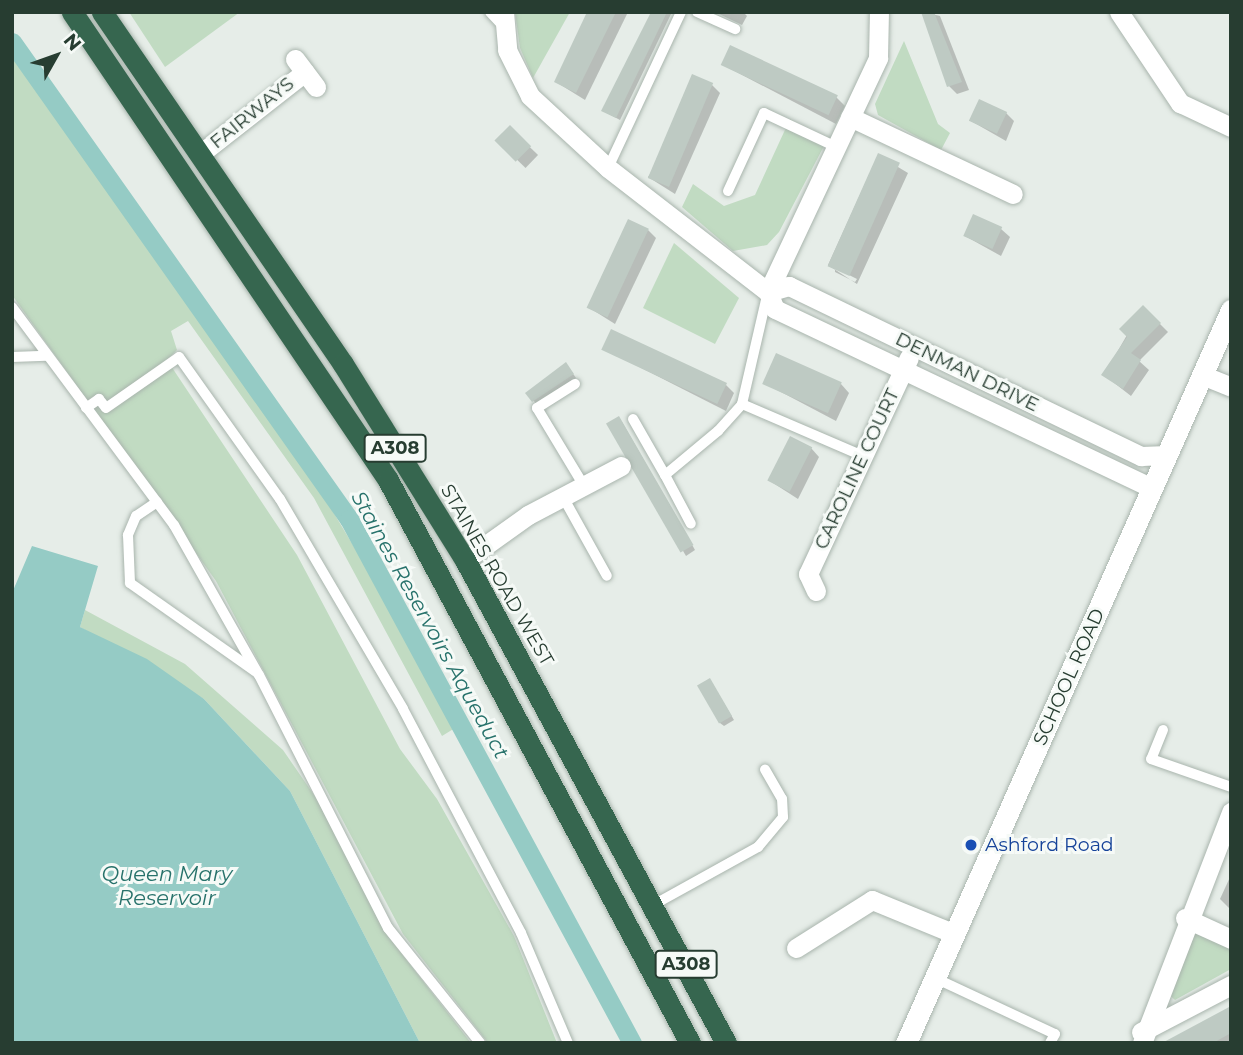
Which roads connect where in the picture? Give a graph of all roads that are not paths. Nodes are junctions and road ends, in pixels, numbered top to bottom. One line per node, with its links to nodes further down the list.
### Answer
1 (72, 12): 58 (highway, A308)
2 (102, 12): 14 (highway, STAINES ROAD WEST / A308)
3 (489, 12): 8 (lane)
4 (681, 12): 15 (lane)
5 (697, 12): 9 (lane)
6 (879, 12): 11 (street)
7 (1119, 12): 12 (street)
8 (505, 20): 15 (street, DENMAN DRIVE)
9 (735, 29)
10 (305, 73): 14 (street, FAIRWAYS)
11 (850, 117): 13 (street); 17 (street)
12 (1231, 127)
13 (834, 146): 16 (lane); 18 (street)
14 (200, 154): 40 (highway, STAINES ROAD WEST / A308)
15 (608, 168): 18 (street, DENMAN DRIVE)
16 (728, 191)
17 (1013, 194)
18 (768, 292): 21 (street, DENMAN DRIVE); 24 (street, DENMAN DRIVE); 28 (lane)
19 (12, 307): 22 (lane)
20 (1231, 310): 25 (main road, SCHOOL ROAD)
21 (914, 347): 24 (street, CAROLINE COURT); 31 (street, DENMAN DRIVE)
22 (46, 356): 23 (lane); 29 (lane)
23 (12, 357)
24 (904, 367): 32 (street, CAROLINE COURT); 36 (street, DENMAN DRIVE)
25 (1202, 374): 27 (street); 31 (main road, SCHOOL ROAD)
26 (575, 384): 35 (lane)
27 (1231, 387)
28 (742, 404): 32 (lane); 34 (lane)
29 (86, 408): 38 (lane); 57 (lane)
30 (633, 419): 34 (lane)
31 (1167, 455): 36 (main road, SCHOOL ROAD)
32 (863, 456): 42 (street, CAROLINE COURT)
33 (621, 467): 35 (street)
34 (665, 475): 39 (lane)
35 (584, 486): 37 (street)
36 (1152, 488): 50 (main road, SCHOOL ROAD)
37 (564, 497): 40 (street); 41 (lane)
38 (157, 502): 43 (lane); 43 (lane)
39 (691, 524)
40 (465, 560): 48 (highway, STAINES ROAD WEST / A308)
41 (607, 576)
42 (816, 591)
43 (259, 675): 56 (lane)
44 (1163, 730): 46 (lane)
45 (765, 769): 48 (lane)
46 (1231, 788)
47 (1231, 812): 49 (street)
48 (655, 904): 59 (highway, STAINES ROAD WEST / A308)
49 (1185, 918): 51 (street); 55 (street)
50 (955, 934): 52 (street); 53 (main road, SCHOOL ROAD)
51 (1231, 940)
52 (796, 948)
53 (937, 979): 60 (main road, SCHOOL ROAD); 61 (lane)
54 (1231, 985): 55 (street)
55 (1141, 1037)
56 (480, 1043)
57 (568, 1043)
58 (690, 1043)
59 (726, 1043)
60 (906, 1043)
61 (1050, 1043)

